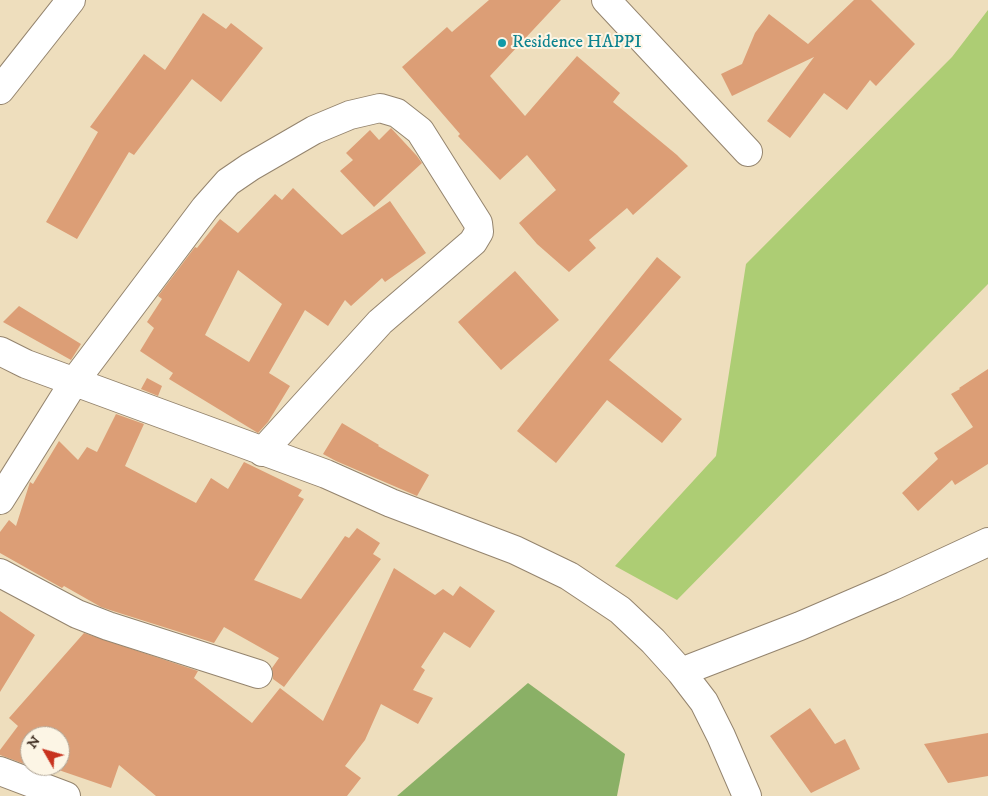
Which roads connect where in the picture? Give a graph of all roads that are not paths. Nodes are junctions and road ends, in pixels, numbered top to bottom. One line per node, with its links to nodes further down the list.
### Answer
1 (71, 0): 3 (street)
2 (606, 0): 4 (street)
3 (0, 90)
4 (748, 152)
5 (0, 351): 6 (street)
6 (74, 382): 7 (street); 7 (street); 8 (street)
7 (262, 452): 11 (street)
8 (0, 500)
9 (988, 542): 11 (street)
10 (0, 573): 12 (street)
11 (681, 672): 15 (street)
12 (258, 674)
13 (0, 771): 14 (street)
14 (66, 796)
15 (747, 796)

